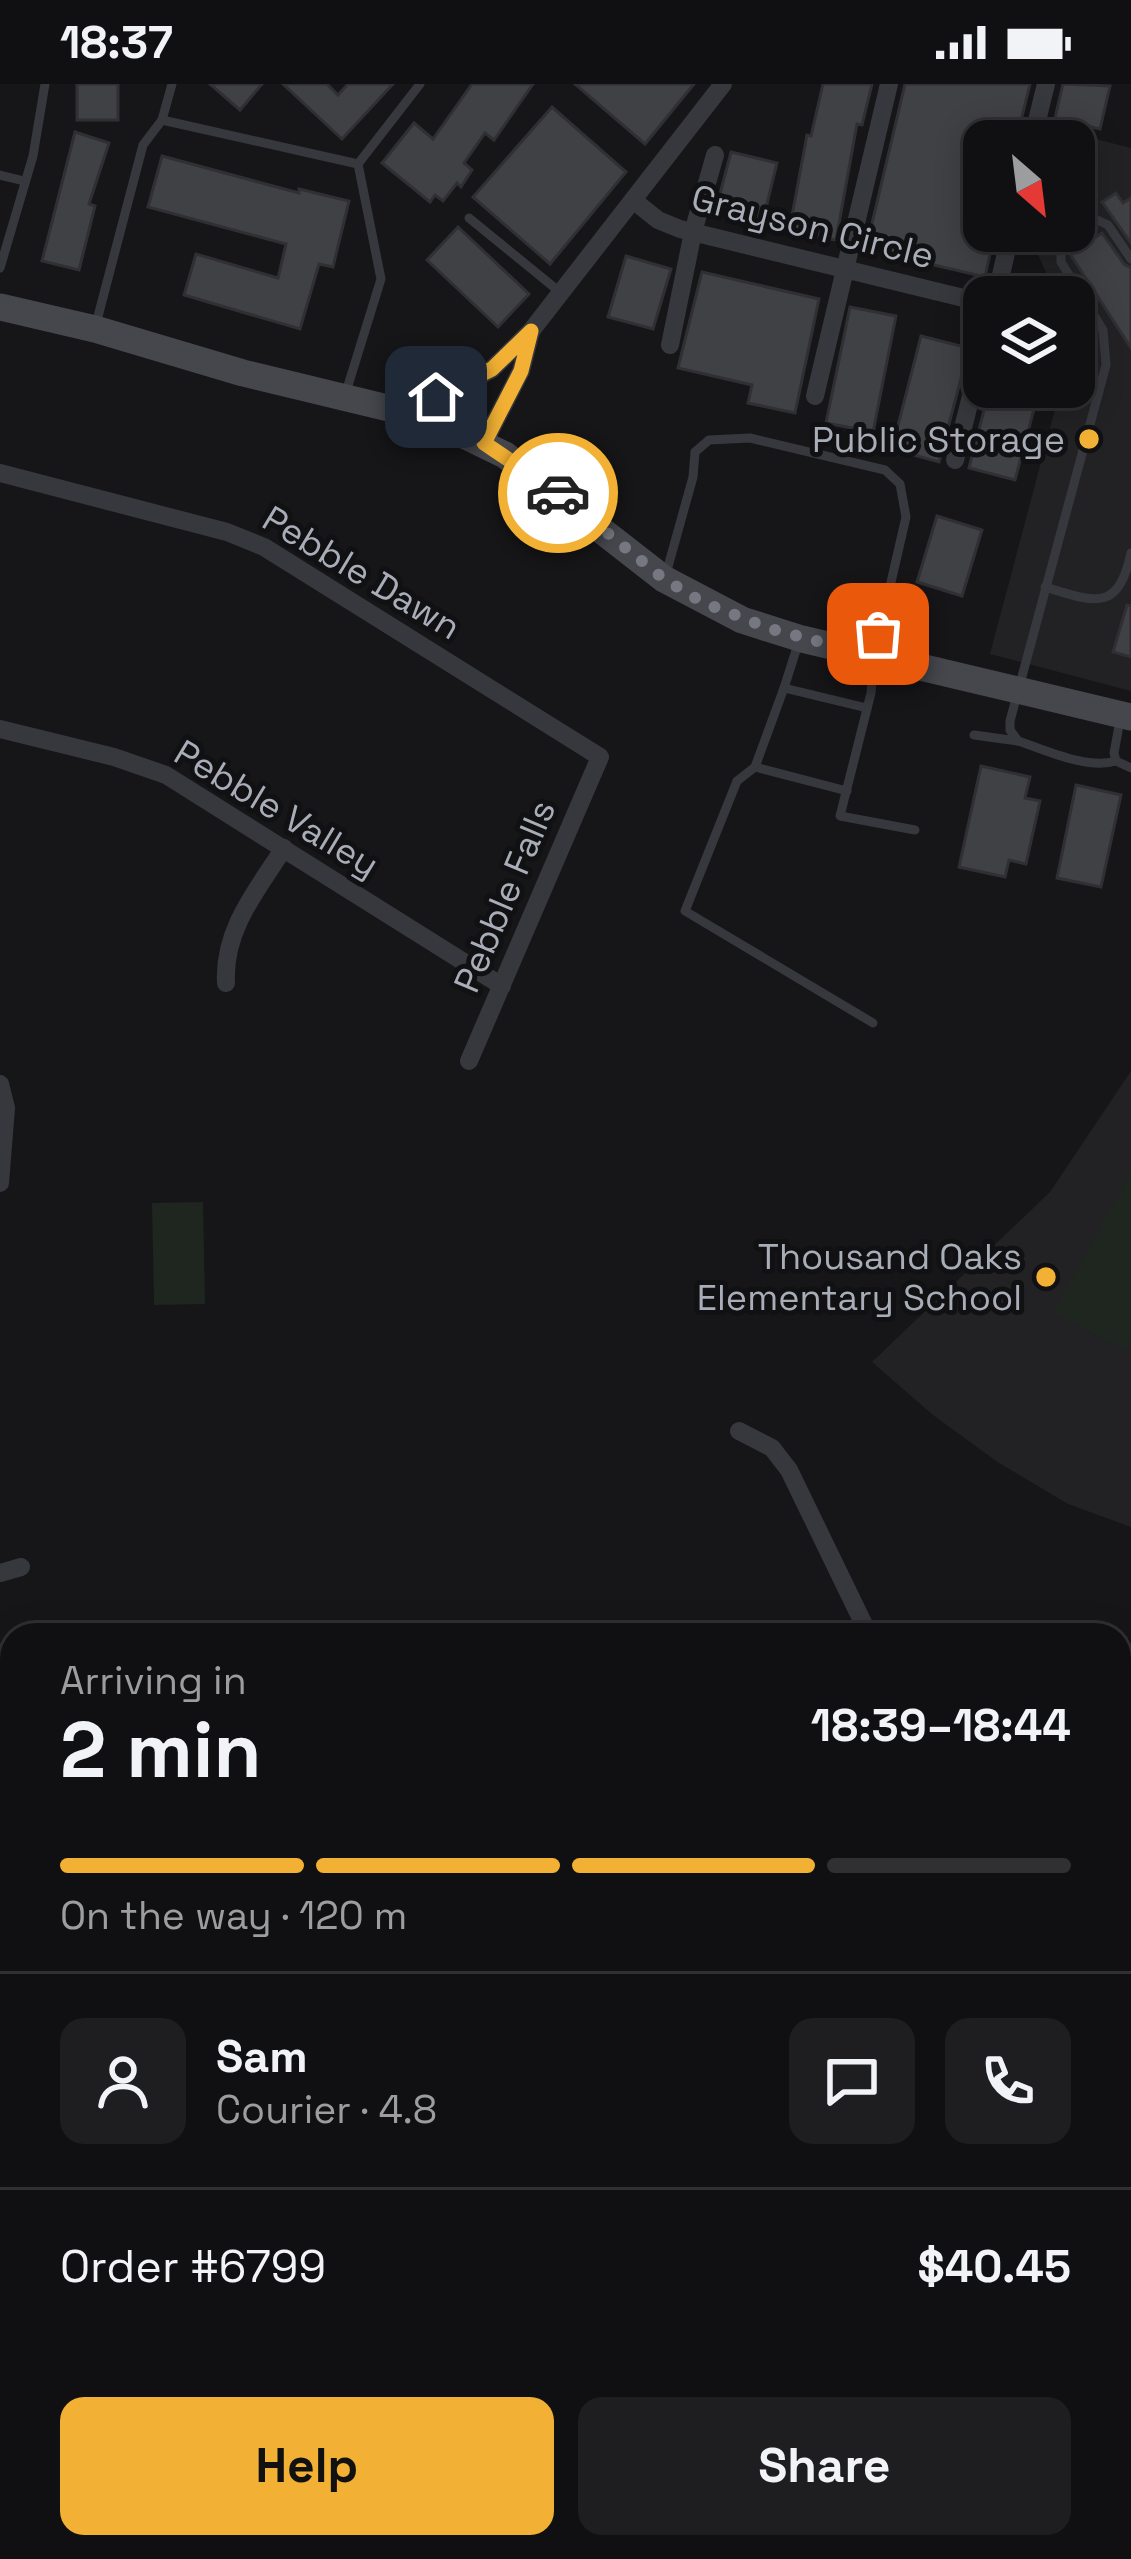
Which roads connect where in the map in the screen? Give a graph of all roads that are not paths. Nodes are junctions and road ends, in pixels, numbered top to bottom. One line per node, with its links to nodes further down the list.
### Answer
1 (45, 84): 12 (lane)
2 (172, 84): 7 (lane)
3 (419, 84): 10 (lane)
4 (723, 84): 13 (street)
5 (889, 84): 18 (street)
6 (1046, 84): 8 (street)
7 (162, 120): 10 (lane); 22 (lane)
8 (1037, 120)
9 (715, 155): 15 (street)
10 (358, 164): 26 (lane)
11 (0, 175): 12 (lane)
12 (24, 181): 17 (lane)
13 (633, 200): 15 (street, Grayson Circle); 19 (street)
14 (470, 218): 19 (lane)
15 (693, 232): 18 (street, Grayson Circle); 24 (street)
16 (1131, 259): 34 (lane)
17 (0, 268)
18 (844, 269): 20 (street, Grayson Circle); 25 (street)
19 (561, 293): 23 (street)
20 (963, 298)
21 (0, 307): 22 (main road)
22 (95, 329): 26 (main road)
23 (531, 331): 27 (street); 29 (street)
24 (670, 345)
25 (815, 396)
26 (345, 398): 27 (main road)
27 (380, 406): 29 (main road)
28 (968, 408): 30 (street)
29 (484, 443): 33 (main road)
30 (955, 460)
31 (0, 473): 44 (street, Pebble Dawn)
32 (1131, 553): 34 (lane)
33 (664, 579): 35 (main road); 36 (lane)
34 (1046, 587): 38 (lane)
35 (800, 638): 36 (main road); 37 (lane)
36 (874, 656): 38 (main road); 39 (lane)
37 (784, 688): 39 (lane); 46 (lane)
38 (1020, 691): 40 (main road); 43 (lane)
39 (868, 708): 48 (lane)
40 (1126, 716): 45 (lane)
41 (0, 729): 50 (street, Pebble Valley)
42 (974, 735): 43 (lane)
43 (1018, 741): 45 (lane)
44 (600, 757): 52 (street, Pebble Falls)
45 (1116, 761): 47 (lane)
46 (754, 766): 48 (lane); 53 (lane)
47 (1131, 768)
48 (847, 791): 49 (lane)
49 (915, 830)
50 (284, 848): 51 (street); 52 (street, Pebble Valley)
51 (226, 982)
52 (502, 986): 54 (street, Pebble Falls)
53 (873, 1023)
54 (469, 1061)
55 (0, 1084): 56 (street)
56 (0, 1183)
57 (739, 1431): 60 (street)
58 (21, 1567): 59 (street)
59 (0, 1573)
60 (862, 1623)

